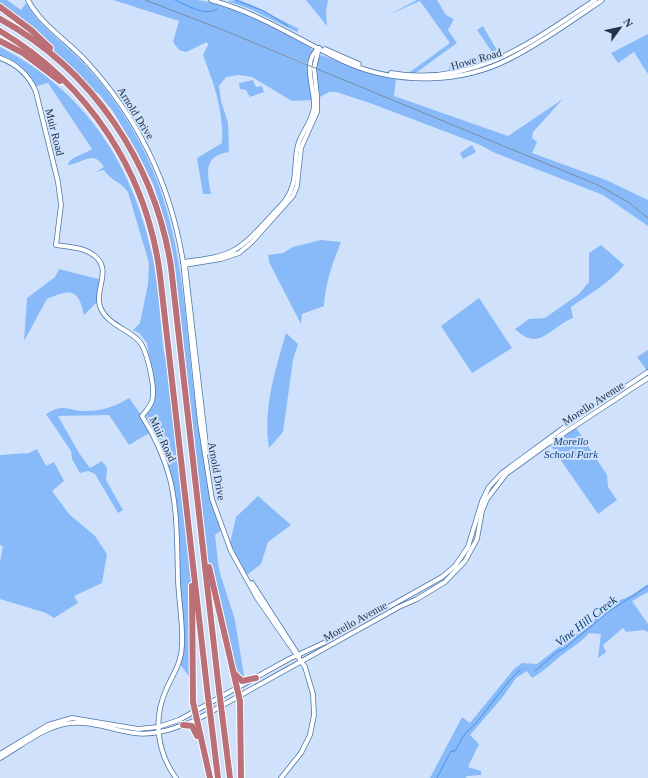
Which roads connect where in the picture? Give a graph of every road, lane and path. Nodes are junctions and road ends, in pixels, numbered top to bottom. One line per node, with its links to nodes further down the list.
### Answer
1 (28, 0): 13 (street, Arnold Drive)
2 (211, 0): 9 (street, Howe Road)
3 (595, 0): 9 (street, Howe Road)
4 (602, 0): 9 (street, Howe Road)
5 (0, 7): 11 (highway)
6 (0, 19): 11 (highway)
7 (0, 31): 12 (highway)
8 (0, 41): 12 (highway)
9 (319, 48): 13 (street)
10 (0, 58): 26 (street, Muir Road)
11 (63, 63): 16 (highway)
12 (87, 105): 17 (highway)
13 (183, 264): 18 (street, Arnold Drive)
14 (648, 372): 18 (street, Morello Avenue)
15 (648, 378): 19 (street, Morello Avenue)
16 (201, 528): 20 (highway); 34 (highway, bridge)
17 (192, 556): 23 (highway); 33 (highway, bridge)
18 (298, 656): 19 (street, Arnold Drive); 21 (street, Morello Avenue)
19 (301, 661): 22 (street, Morello Avenue); 36 (street, Arnold Drive)
20 (231, 667): 21 (highway); 22 (highway)
21 (256, 678): 22 (street, Morello Avenue)
22 (237, 693): 23 (street, Morello Avenue); 24 (street, Morello Avenue); 35 (highway)
23 (195, 713): 24 (highway); 26 (street, Morello Avenue)
24 (196, 720): 25 (street, Morello Avenue); 28 (highway)
25 (183, 725): 27 (street, Morello Avenue); 28 (highway)
26 (158, 727): 27 (street, Muir Road); 29 (street, Morello Avenue)
27 (158, 733): 30 (street, Morello Avenue); 31 (street, Muir Road)
28 (202, 746): 32 (highway)
29 (0, 754)
30 (0, 758)
31 (176, 778)
32 (210, 778)
33 (218, 778)
34 (230, 778)
35 (241, 778)
36 (281, 778)

